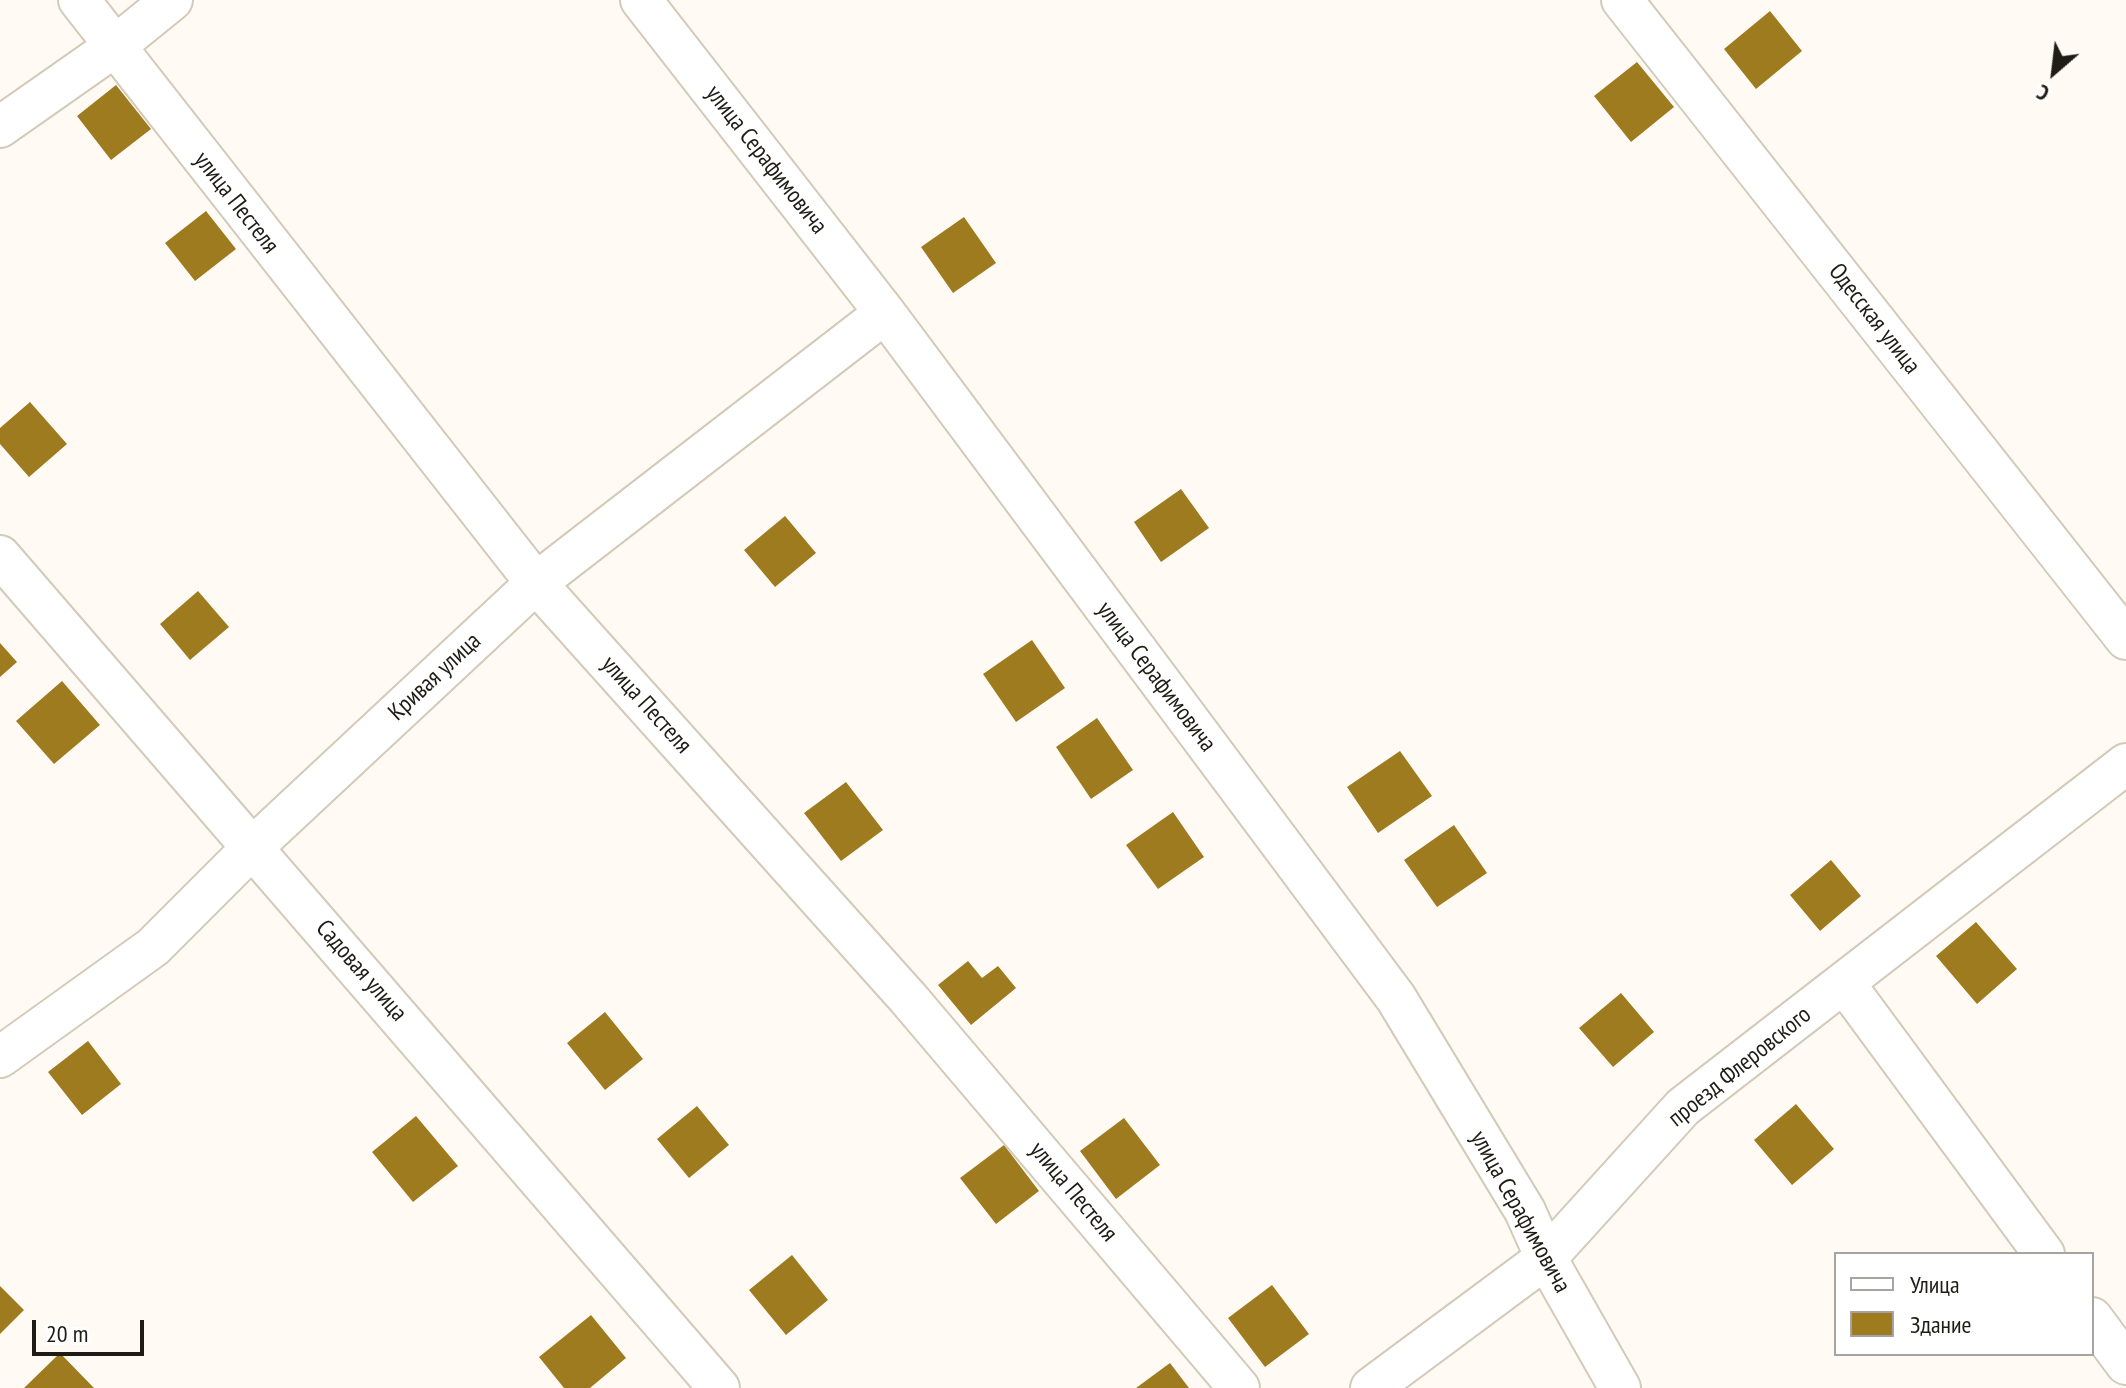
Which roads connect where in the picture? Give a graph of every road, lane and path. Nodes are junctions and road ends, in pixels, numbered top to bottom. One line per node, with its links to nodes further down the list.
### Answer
1 (79, 0): 5 (street, улица Пестеля)
2 (172, 0): 5 (street)
3 (641, 0): 7 (street, улица Серафимовича)
4 (1622, 0): 10 (street, Одесская улица)
5 (114, 47): 6 (street); 9 (street, улица Пестеля)
6 (0, 127)
7 (885, 313): 9 (street, Кривая улица); 16 (street, улица Серафимовича)
8 (0, 556): 12 (street, Садовая улица)
9 (536, 583): 12 (street, Кривая улица); 20 (street, улица Пестеля)
10 (2126, 639)
11 (2126, 764): 13 (street, проезд Флеровского)
12 (253, 847): 14 (street, Кривая улица); 19 (street, Садовая улица)
13 (1845, 984): 15 (street); 16 (street, проезд Флеровского)
14 (0, 1057)
15 (2043, 1252)
16 (1546, 1258): 21 (street, проезд Флеровского); 22 (street, улица Серафимовича)
17 (2094, 1321): 18 (street)
18 (2126, 1364)
19 (719, 1388)
20 (1239, 1388)
21 (1371, 1388)
22 (1620, 1388)

